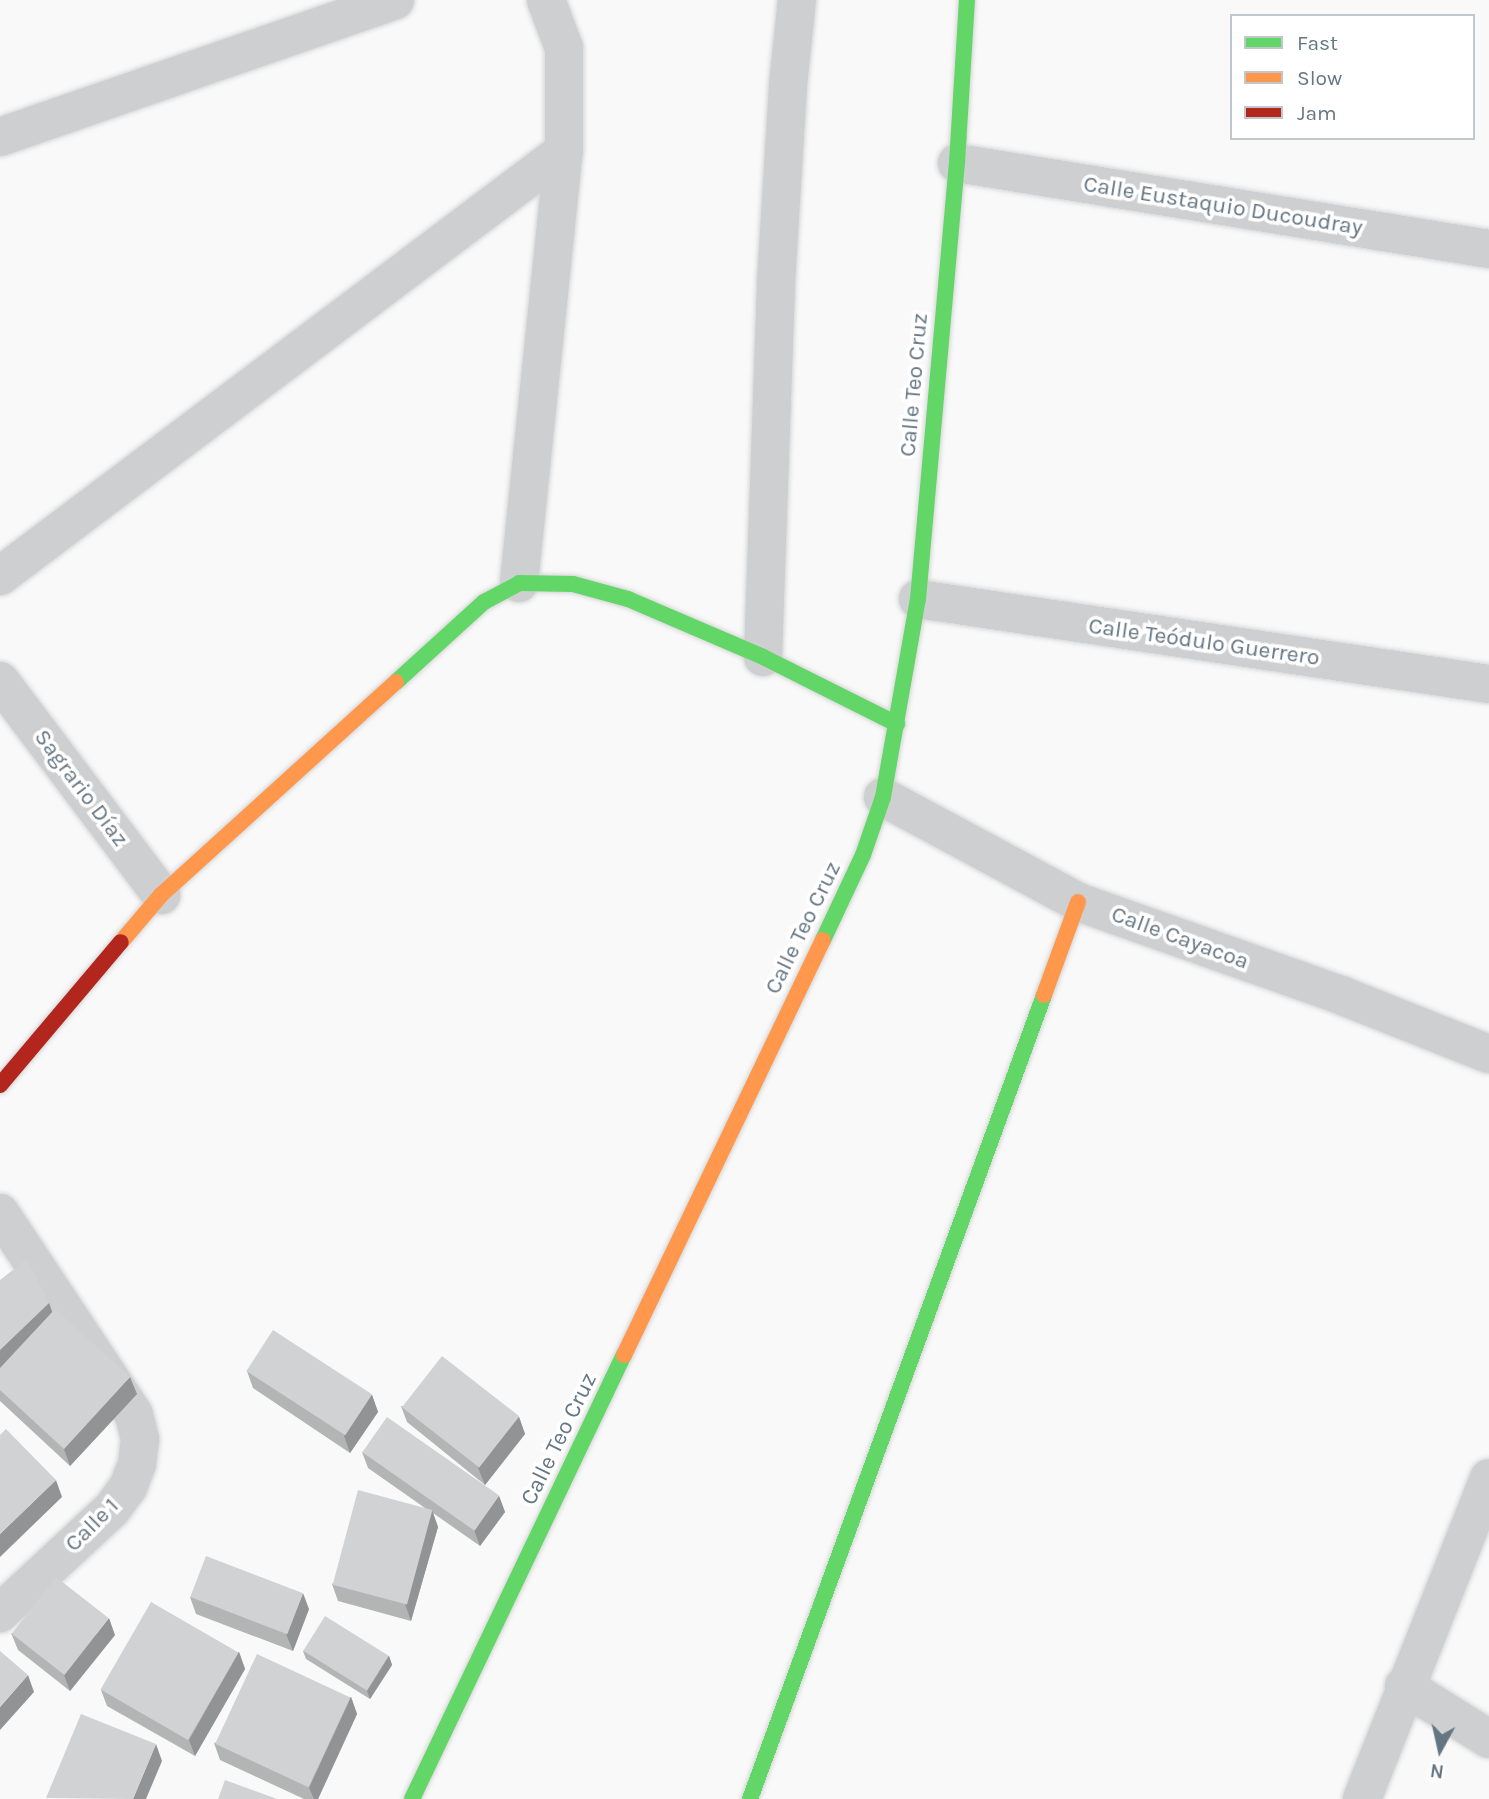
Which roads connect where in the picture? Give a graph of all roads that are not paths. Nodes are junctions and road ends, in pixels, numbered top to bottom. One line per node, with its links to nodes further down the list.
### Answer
1 (395, 0): 5 (street)
2 (546, 0): 6 (street)
3 (797, 0): 12 (street)
4 (967, 0): 7 (street, Calle Teo Cruz)
5 (0, 137)
6 (564, 151): 9 (street); 10 (street)
7 (957, 163): 8 (street, Calle Eustaquio Ducoudray); 11 (street, Calle Teo Cruz)
8 (1489, 249)
9 (0, 576)
10 (519, 583): 12 (street); 17 (street)
11 (918, 599): 14 (street, Calle Teódulo Guerrero); 15 (street, Calle Teo Cruz)
12 (763, 657): 15 (street)
13 (0, 681): 17 (street, Sagrario Díaz)
14 (1489, 684)
15 (897, 724): 16 (street, Calle Teo Cruz)
16 (884, 797): 18 (street, Calle Cayacoa); 26 (street, Calle Teo Cruz)
17 (161, 895): 20 (street)
18 (1077, 902): 19 (street, Calle Cayacoa); 27 (street)
19 (1489, 1054)
20 (0, 1085)
21 (4, 1227): 23 (street, Calle 1)
22 (1489, 1478): 24 (street)
23 (0, 1613)
24 (1404, 1686): 25 (street); 28 (street)
25 (1489, 1739)
26 (412, 1799)
27 (750, 1799)
28 (1362, 1799)

